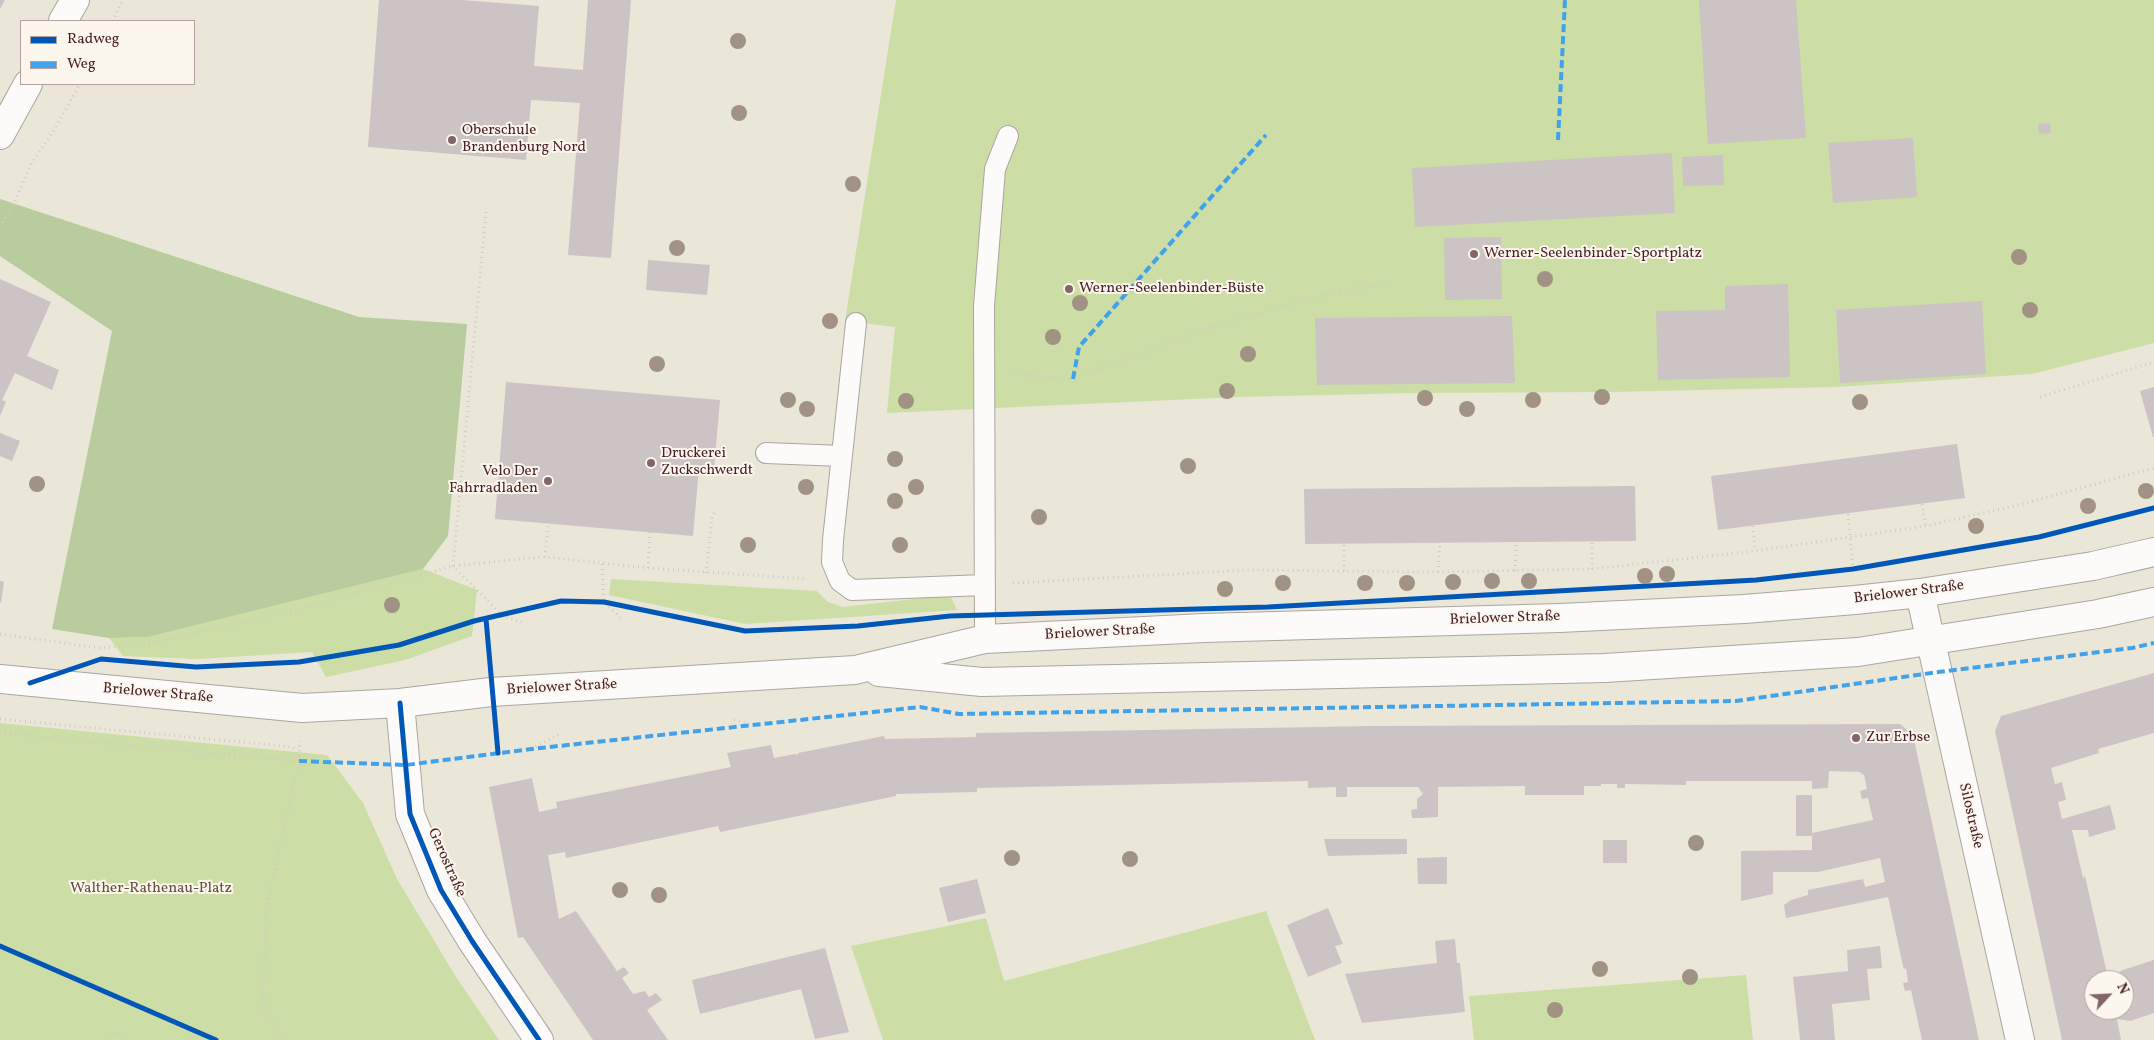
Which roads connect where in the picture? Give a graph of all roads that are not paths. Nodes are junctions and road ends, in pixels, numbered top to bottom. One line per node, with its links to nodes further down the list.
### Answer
1 (75, 0): 2 (main road)
2 (64, 20)
3 (27, 85): 4 (main road)
4 (0, 135)
5 (1008, 136): 10 (lane)
6 (856, 323): 8 (lane)
7 (766, 453): 8 (lane)
8 (842, 456): 10 (lane)
9 (2154, 552): 11 (main road, Brielower Straße)
10 (985, 584): 13 (lane)
11 (1920, 593): 13 (main road, Brielower Straße); 14 (main road, Silostraße)
12 (2154, 602): 14 (main road, Brielower Straße)
13 (985, 639): 15 (main road, Brielower Straße)
14 (1931, 640): 15 (main road, Brielower Straße); 19 (main road, Silostraße)
15 (855, 670): 17 (main road, Brielower Straße)
16 (0, 679): 17 (main road, Brielower Straße)
17 (400, 703): 18 (main road, Gerostraße)
18 (539, 1040)
19 (2020, 1040)

